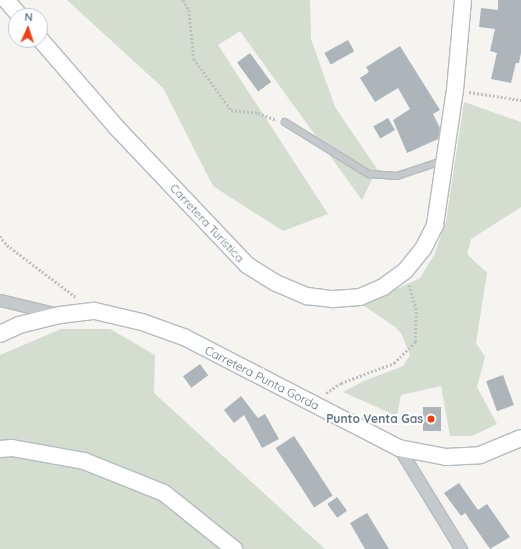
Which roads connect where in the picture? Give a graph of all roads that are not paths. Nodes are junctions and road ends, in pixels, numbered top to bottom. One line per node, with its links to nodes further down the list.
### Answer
1 (6, 0): 3 (main road)
2 (463, 0): 6 (main road, Carretera Turística)
3 (13, 8)
4 (48, 48): 6 (main road, Carretera Turística)
5 (285, 122): 6 (lane)
6 (445, 160)
7 (0, 300): 8 (street)
8 (60, 315): 9 (main road, Carretera Punta Gorda); 11 (main road, Carretera Punta Gorda)
9 (0, 334)
10 (521, 438): 11 (main road, Carretera Punta Gorda)
11 (399, 448): 14 (street)
12 (0, 449): 13 (main road)
13 (234, 549)
14 (461, 549)

